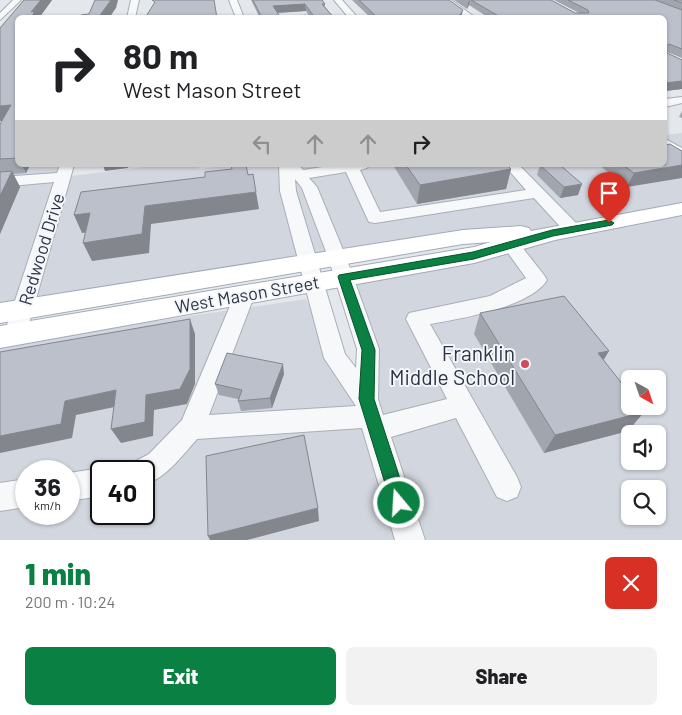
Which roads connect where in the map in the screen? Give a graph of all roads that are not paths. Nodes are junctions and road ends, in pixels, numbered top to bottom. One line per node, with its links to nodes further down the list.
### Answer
1 (17, 0): 6 (street)
2 (135, 0): 8 (street)
3 (234, 0): 9 (street)
4 (338, 0): 7 (street)
5 (446, 0): 10 (street)
6 (4, 10): 11 (street)
7 (351, 14)
8 (132, 15)
9 (239, 15)
10 (468, 15)
11 (0, 18)
12 (682, 100): 13 (street)
13 (667, 102)
14 (682, 141): 15 (lane)
15 (667, 142)
16 (667, 143): 17 (street)
17 (682, 154)
18 (286, 167): 30 (street)
19 (342, 167): 22 (street)
20 (357, 167): 25 (street)
21 (513, 167): 25 (street)
22 (295, 170): 29 (street)
23 (65, 171): 24 (street); 32 (street, Redwood Drive)
24 (0, 182)
25 (536, 193): 27 (street)
26 (682, 209): 27 (main road, West Mason Street)
27 (562, 231): 28 (main road, West Mason Street); 29 (main road, West Mason Street)
28 (512, 246): 29 (main road, West Mason Street); 33 (street)
29 (340, 267): 30 (main road, West Mason Street); 34 (street)
30 (310, 272): 31 (main road, West Mason Street); 32 (main road, West Mason Street); 34 (street)
31 (245, 294): 32 (main road, West Mason Street); 35 (street)
32 (9, 323)
33 (462, 405): 34 (street); 37 (street)
34 (371, 415): 35 (street); 40 (street)
35 (192, 428): 36 (street)
36 (155, 465)
37 (507, 486)
38 (15, 495): 39 (street)
39 (0, 497)
40 (410, 540)

